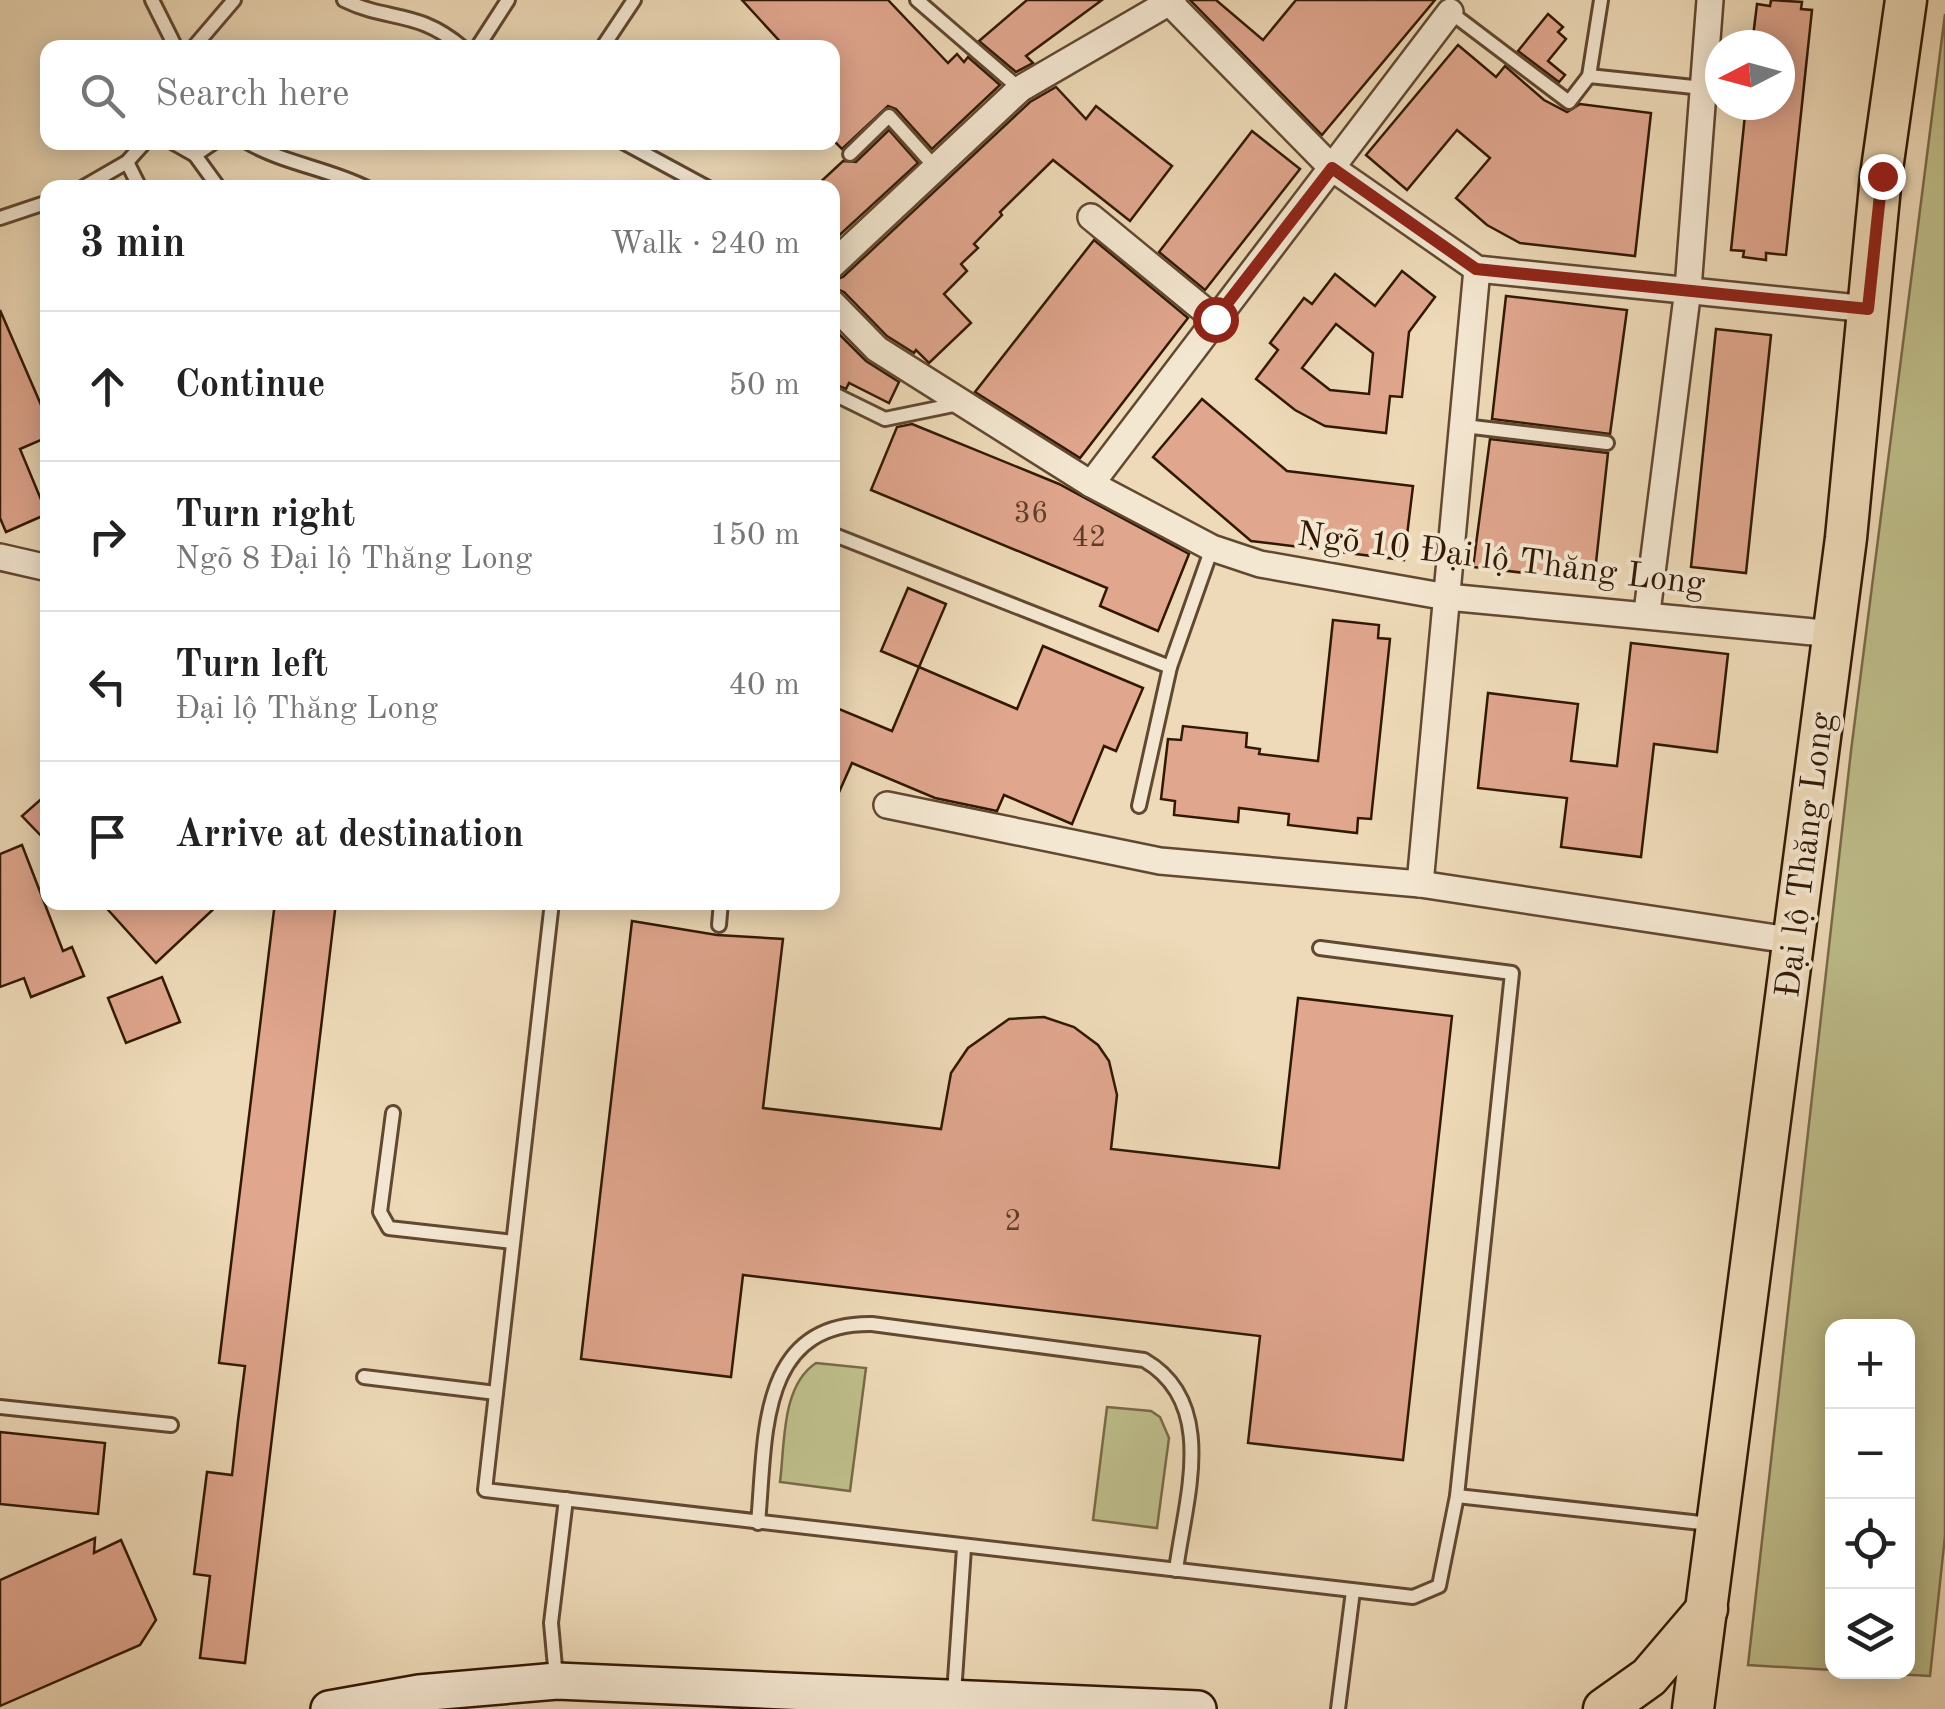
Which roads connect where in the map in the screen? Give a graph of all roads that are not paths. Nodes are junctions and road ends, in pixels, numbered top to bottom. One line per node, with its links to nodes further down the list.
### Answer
1 (152, 0): 12 (lane)
2 (234, 0): 13 (lane)
3 (344, 0): 14 (lane)
4 (508, 0): 15 (lane)
5 (634, 0): 16 (lane)
6 (917, 0): 19 (lane)
7 (1601, 0): 17 (lane)
8 (1710, 0): 18 (street)
9 (1906, 0): 41 (main road, Đại lộ Thăng Long)
10 (1170, 1): 19 (street); 29 (street)
11 (1450, 12): 17 (lane); 29 (street)
12 (172, 40)
13 (200, 40)
14 (447, 40)
15 (482, 40)
16 (607, 40)
17 (1589, 76): 18 (lane)
18 (1703, 88): 40 (street)
19 (1020, 89): 28 (street)
20 (138, 150): 27 (lane)
21 (186, 150): 26 (lane)
22 (202, 150): 26 (lane)
23 (262, 150): 33 (lane)
24 (638, 150): 34 (lane)
25 (850, 154): 28 (lane)
26 (195, 155): 32 (lane)
27 (128, 162): 30 (lane); 31 (lane)
28 (934, 166): 38 (street)
29 (1332, 168): 39 (street); 43 (street)
30 (96, 180)
31 (136, 180)
32 (213, 180)
33 (349, 180)
34 (693, 180)
35 (40, 205): 37 (lane)
36 (1091, 217): 43 (street)
37 (0, 218)
38 (840, 257)
39 (1476, 269): 40 (street); 46 (street)
40 (1688, 289): 41 (street); 54 (street)
41 (1868, 309): 55 (main road, Đại lộ Thăng Long)
42 (840, 311): 45 (street, Ngõ 10 Đại lộ Thăng Long)
43 (1215, 319): 48 (street)
44 (840, 397): 45 (lane)
45 (961, 404): 48 (street, Ngõ 10 Đại lộ Thăng Long)
46 (1464, 426): 47 (lane); 53 (street)
47 (1607, 442)
48 (1091, 484): 50 (street, Ngõ 10 Đại lộ Thăng Long)
49 (840, 537): 56 (lane)
50 (1212, 548): 53 (street, Ngõ 10 Đại lộ Thăng Long); 56 (lane)
51 (3, 552): 52 (street)
52 (40, 565)
53 (1448, 596): 54 (street, Ngõ 10 Đại lộ Thăng Long); 59 (street)
54 (1647, 612): 55 (street, Ngõ 10 Đại lộ Thăng Long)
55 (1834, 634): 63 (main road, Đại lộ Thăng Long)
56 (1170, 667): 58 (lane)
57 (887, 806): 59 (street)
58 (1139, 806)
59 (1420, 884): 63 (street)
60 (551, 910): 66 (lane)
61 (721, 910): 62 (lane)
62 (719, 924)
63 (1794, 942): 74 (main road, Đại lộ Thăng Long)
64 (1320, 948): 71 (lane)
65 (393, 1113): 66 (lane)
66 (514, 1242): 68 (lane)
67 (364, 1377): 68 (lane)
68 (496, 1393): 72 (lane)
69 (0, 1407): 70 (lane)
70 (171, 1425)
71 (1458, 1496): 74 (lane); 77 (lane)
72 (566, 1499): 73 (lane); 79 (lane)
73 (758, 1523): 75 (lane); 76 (lane)
74 (1718, 1525): 78 (main road, Đại lộ Thăng Long)
75 (964, 1548): 76 (lane); 80 (lane)
76 (1176, 1570): 77 (lane)
77 (1353, 1590): 83 (lane)
78 (1707, 1609): 84 (main road); 85 (main road, Đại lộ Thăng Long)
79 (556, 1681): 80 (main road); 81 (main road)
80 (954, 1697): 82 (main road)
81 (328, 1709)
82 (1198, 1709)
83 (1338, 1709)
84 (1604, 1709)
85 (1693, 1709)

